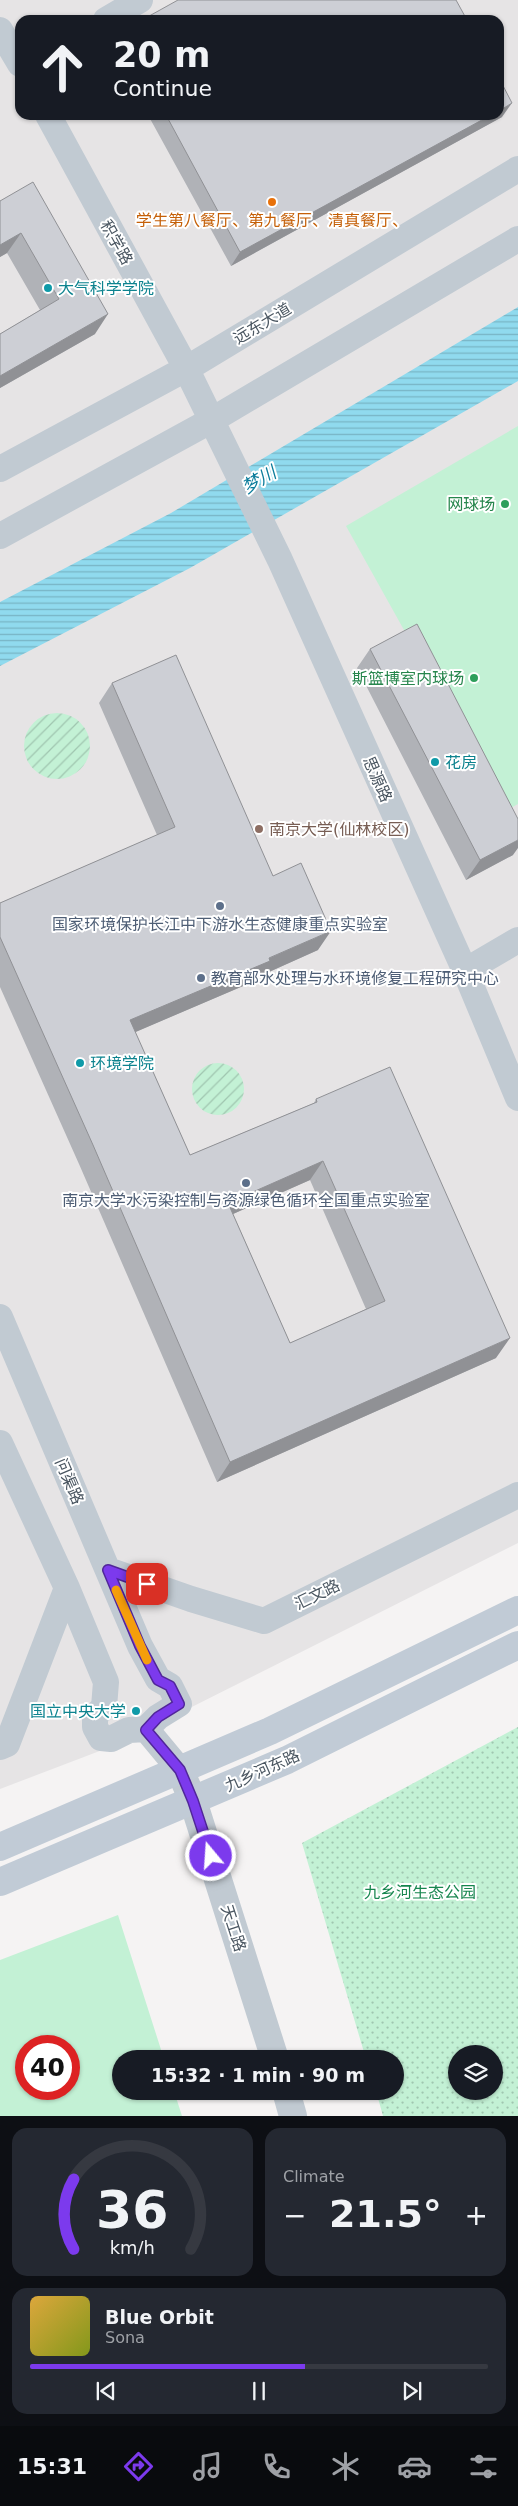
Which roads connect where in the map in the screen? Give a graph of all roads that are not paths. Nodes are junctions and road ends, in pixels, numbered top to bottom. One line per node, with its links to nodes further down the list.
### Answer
1 (140, 0): 2 (street)
2 (114, 15)
3 (0, 30): 4 (street)
4 (15, 56)
5 (51, 120): 8 (street, 积学路)
6 (518, 168): 8 (street, 远东大道)
7 (518, 239): 9 (street)
8 (186, 368): 9 (street, 积学路); 11 (street, 远东大道)
9 (212, 420): 10 (street, 积学路); 12 (street)
10 (227, 449): 14 (street, 思源路)
11 (0, 468)
12 (0, 536)
13 (518, 940): 14 (street)
14 (465, 971): 15 (street, 思源路)
15 (518, 1098)
16 (0, 1317): 19 (street, 问渠路)
17 (0, 1443): 20 (street)
18 (518, 1495): 19 (street, 汇文路)
19 (108, 1570): 23 (street, 问渠路)
20 (67, 1588): 23 (street); 24 (street)
21 (518, 1610): 25 (main road, 九乡河东路)
22 (518, 1645): 26 (main road, 九乡河东路)
23 (146, 1730): 25 (street)
24 (0, 1747)
25 (180, 1770): 26 (street, 天工路); 27 (main road, 九乡河东路)
26 (193, 1801): 28 (main road, 九乡河东路); 29 (street, 天工路)
27 (0, 1847)
28 (0, 1882)
29 (272, 2050)
30 (289, 2100): 31 (street)
31 (293, 2116)

